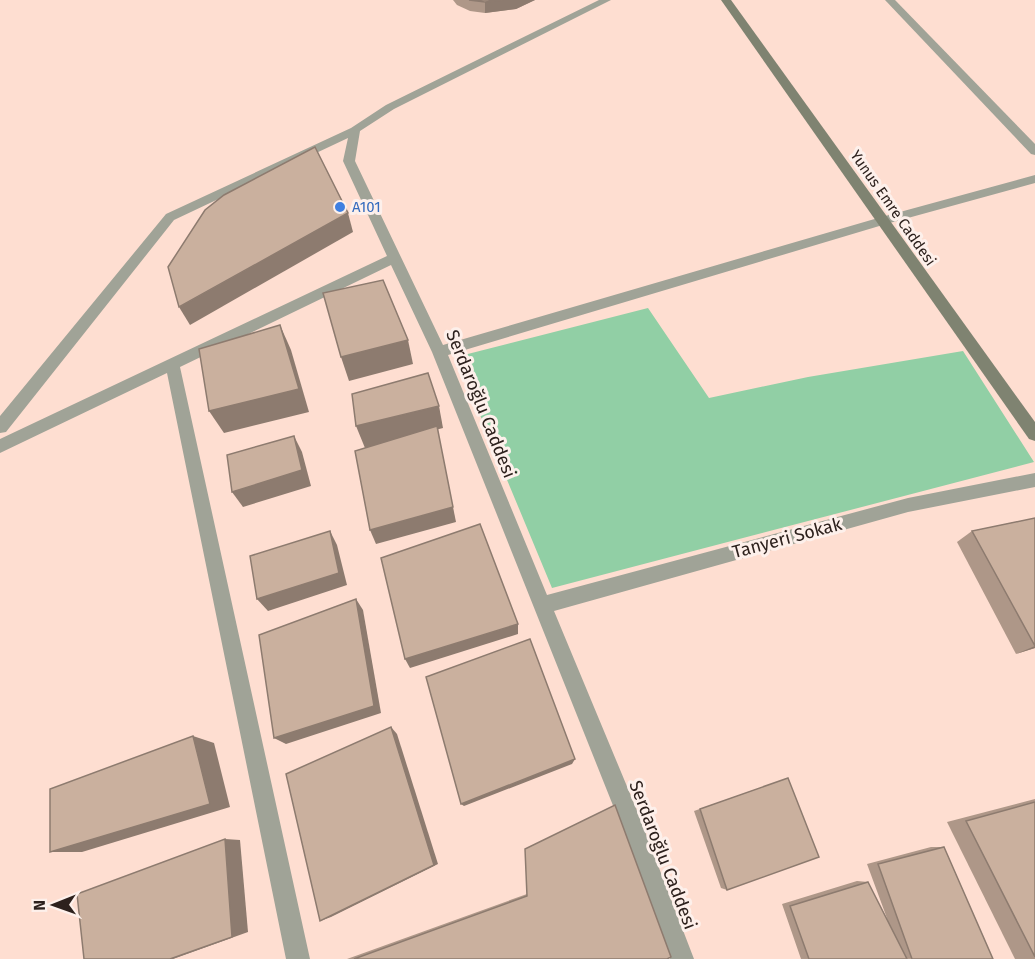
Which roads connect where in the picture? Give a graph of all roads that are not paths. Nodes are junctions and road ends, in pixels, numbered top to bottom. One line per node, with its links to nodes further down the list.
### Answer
1 (606, 0): 4 (street)
2 (726, 0): 7 (main road, Yunus Emre Caddesi)
3 (890, 0): 5 (street)
4 (355, 130): 8 (street, Serdaroğlu Caddesi); 11 (street)
5 (1035, 151)
6 (1035, 179): 7 (street)
7 (882, 221): 9 (street); 12 (main road, Yunus Emre Caddesi)
8 (395, 258): 9 (street, Serdaroğlu Caddesi); 10 (street)
9 (439, 352): 15 (street, Serdaroğlu Caddesi)
10 (172, 364): 13 (street); 16 (street)
11 (0, 427)
12 (1035, 434)
13 (0, 446)
14 (1035, 480): 15 (street, Tanyeri Sokak)
15 (541, 606): 17 (street, Serdaroğlu Caddesi)
16 (298, 959)
17 (682, 959)

